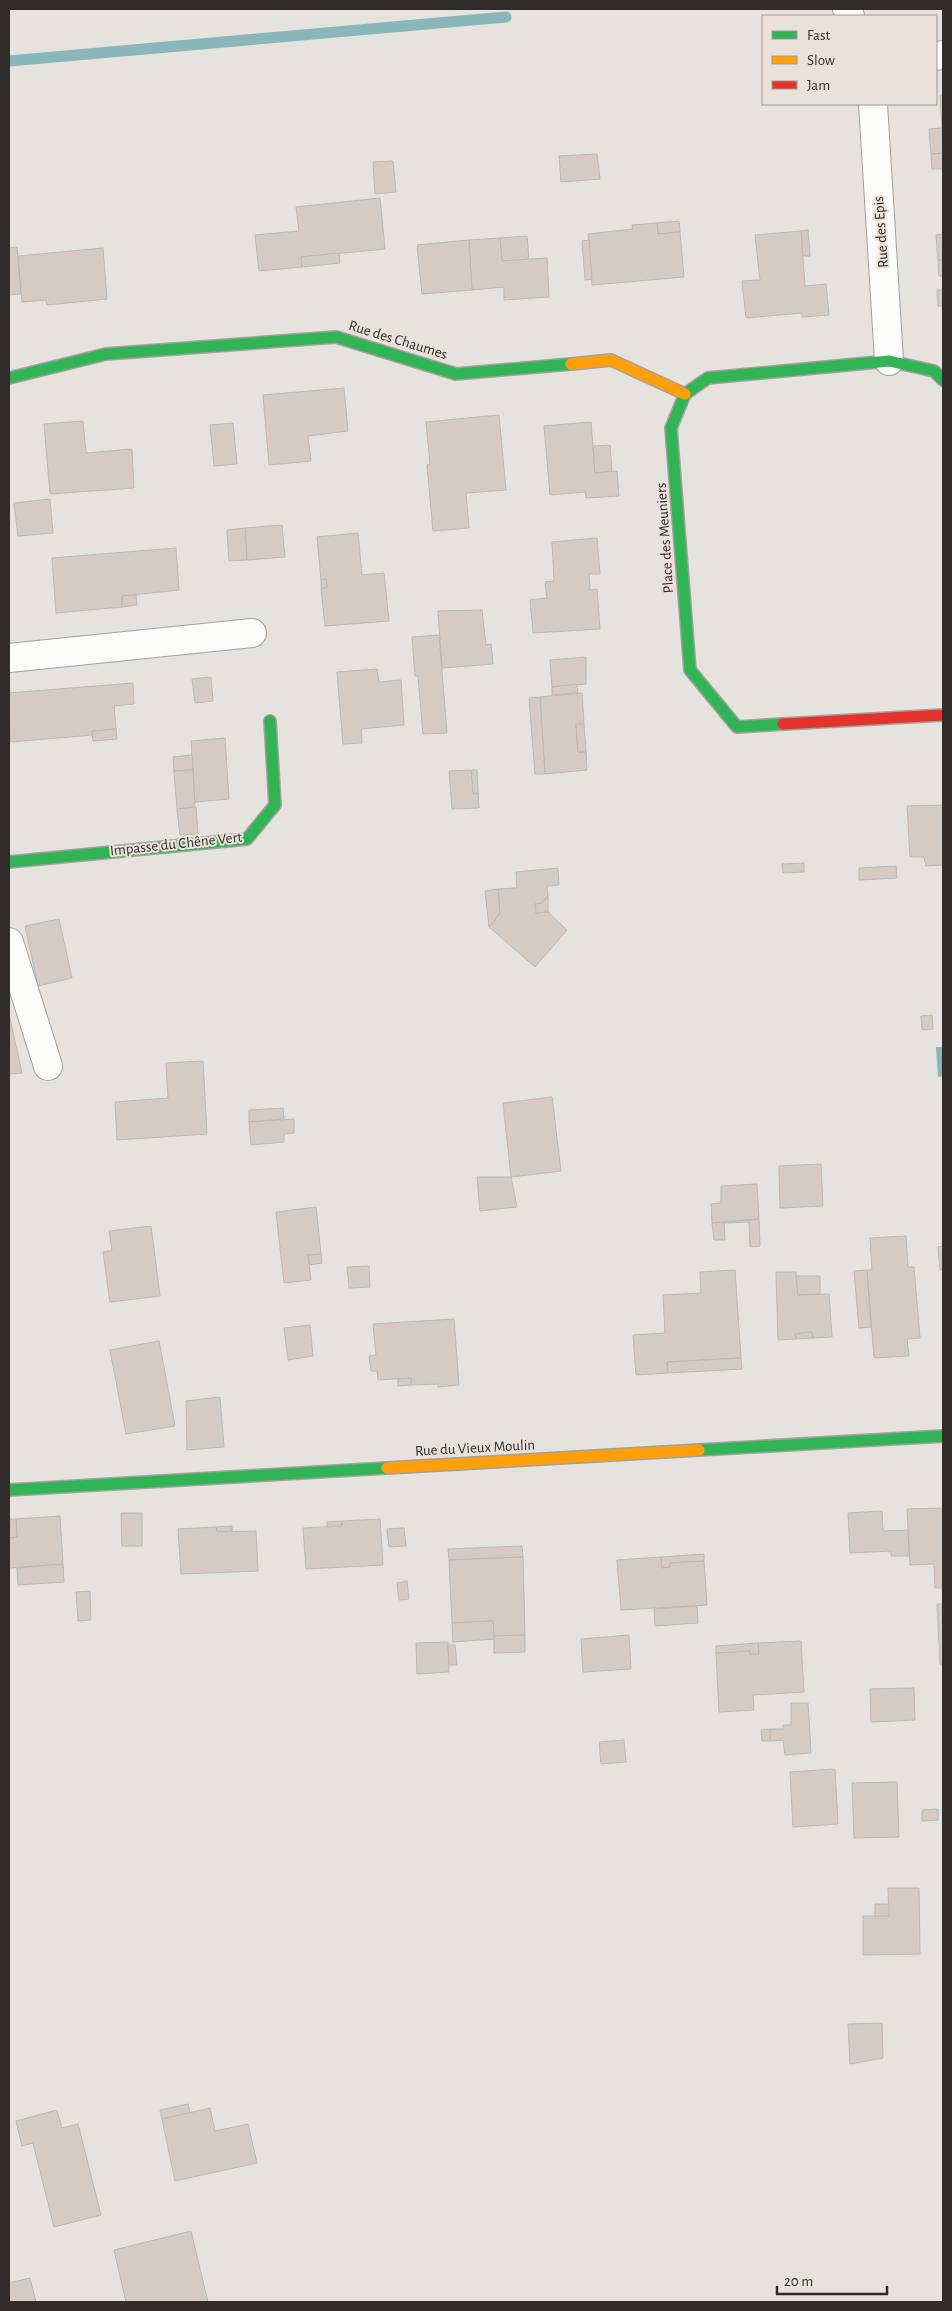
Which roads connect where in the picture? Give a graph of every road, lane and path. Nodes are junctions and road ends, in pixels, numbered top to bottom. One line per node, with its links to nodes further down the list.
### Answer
1 (873, 105): 2 (street, Rue des Epis)
2 (889, 361): 4 (street); 5 (street)
3 (9, 378): 5 (street, Rue des Chaumes)
4 (943, 380)
5 (685, 394): 8 (street, Place des Meuniers)
6 (252, 633): 7 (street)
7 (9, 658)
8 (943, 715)
9 (270, 721): 10 (street, Impasse du Chêne Vert)
10 (9, 862)
11 (9, 942): 12 (street)
12 (48, 1066)
13 (943, 1436): 14 (street, Rue du Vieux Moulin)
14 (9, 1490)

